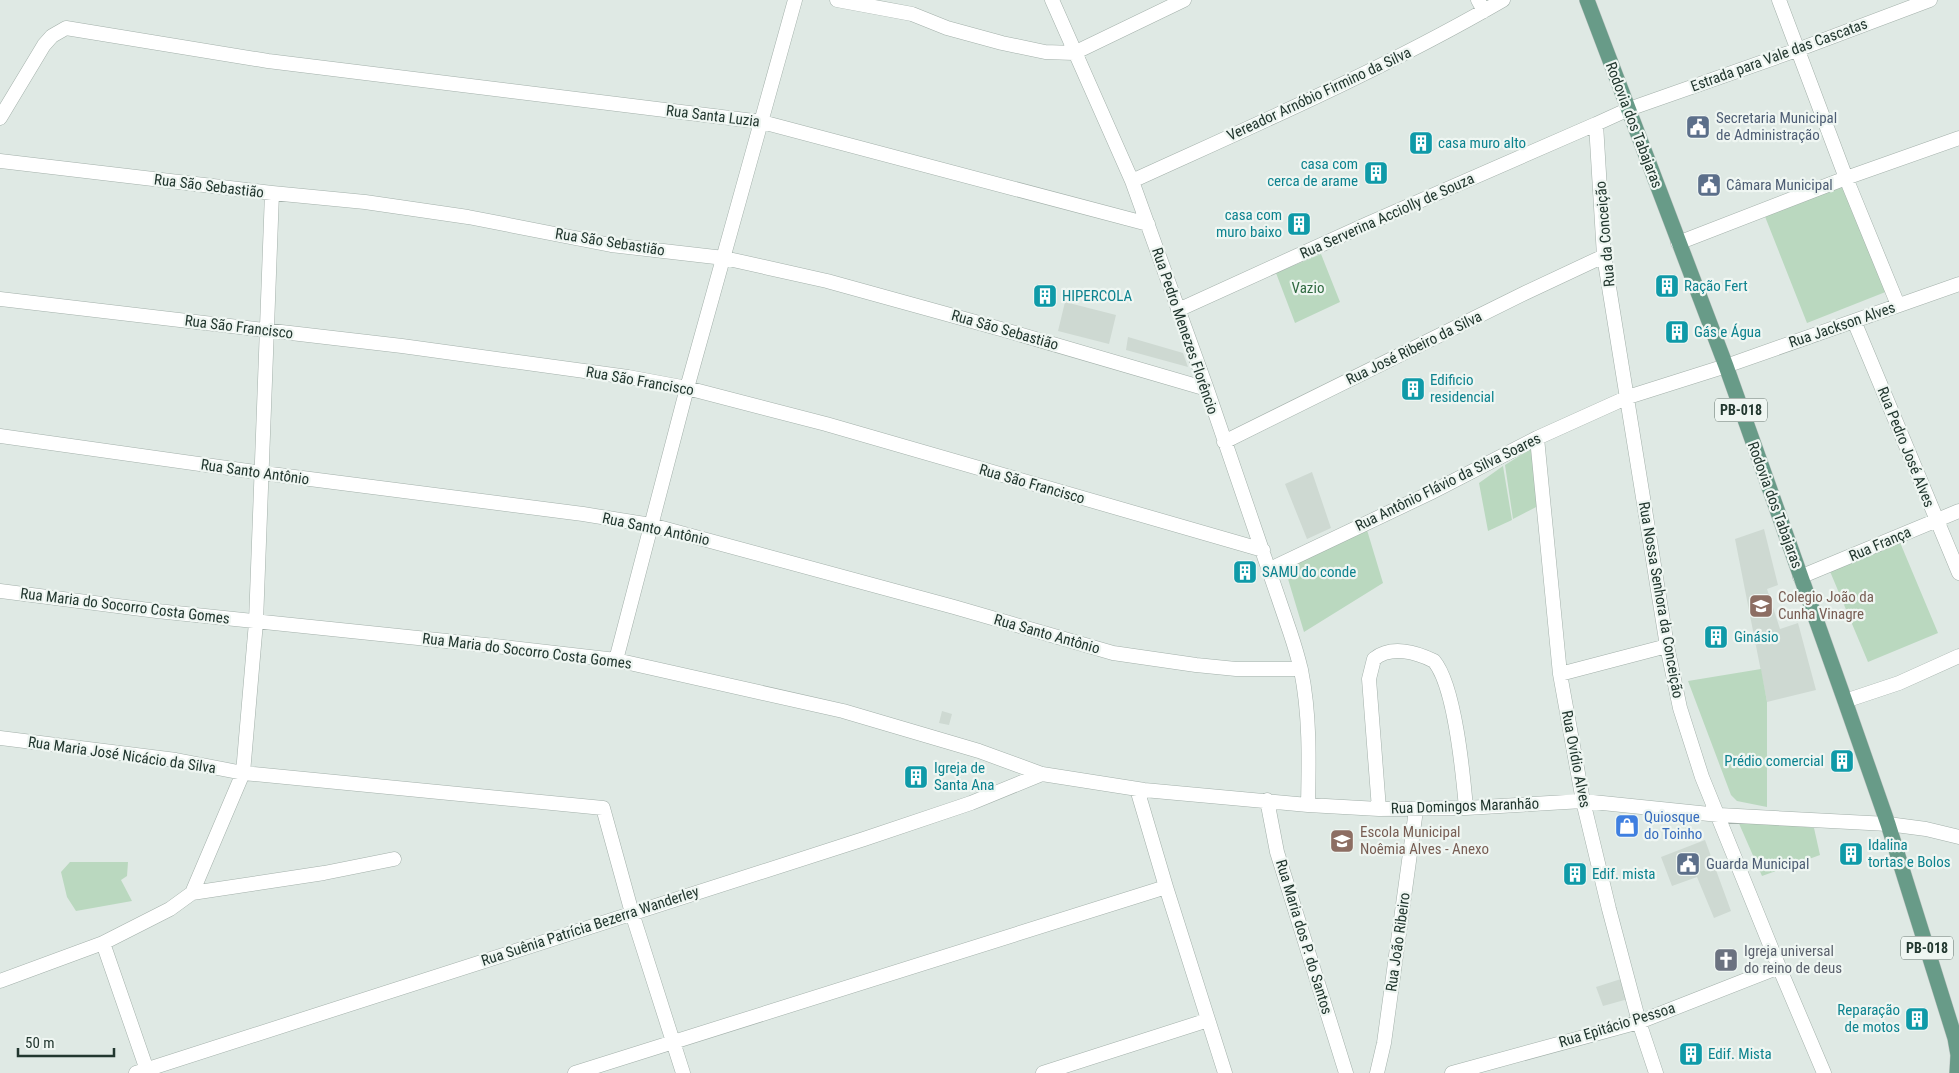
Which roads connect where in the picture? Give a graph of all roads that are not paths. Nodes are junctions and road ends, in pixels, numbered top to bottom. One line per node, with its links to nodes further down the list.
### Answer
1 (795, 0): 16 (street)
2 (836, 0): 11 (street)
3 (908, 0): 11 (street)
4 (1052, 0): 13 (street, Rua Pedro Menezes Florêncio)
5 (1184, 0): 13 (street)
6 (1503, 0): 10 (street, Vereador Arnóbio Firmino da Silva)
7 (1587, 0): 14 (main road, Rodovia dos Tabajaras / PB-018)
8 (1779, 0): 12 (street)
9 (1930, 0): 12 (street, Estrada para Vale das Cascatas)
10 (1481, 6): 21 (street, Vereador Arnóbio Firmino da Silva)
11 (912, 14): 13 (street)
12 (1797, 50): 14 (street, Estrada para Vale das Cascatas); 20 (street)
13 (1074, 53): 21 (street, Rua Pedro Menezes Florêncio)
14 (1629, 109): 17 (street); 24 (main road, Rodovia dos Tabajaras / PB-018)
15 (0, 118): 16 (street, Rua Santa Luzia)
16 (762, 122): 23 (street, Rua Santa Luzia); 26 (street)
17 (1596, 124): 25 (street, Rua da Conceição); 30 (street, Rua Serverina Acciolly de Souza)
18 (1959, 138): 20 (street)
19 (0, 161): 22 (street, Rua São Sebastião)
20 (1846, 178): 24 (street); 29 (street)
21 (1132, 180): 23 (street, Rua Pedro Menezes Florêncio)
22 (272, 193): 26 (street, Rua São Sebastião); 32 (street)
23 (1148, 224): 30 (street, Rua Pedro Menezes Florêncio)
24 (1678, 243): 33 (main road, Rodovia dos Tabajaras / PB-018)
25 (1604, 256): 34 (street, Rua da Conceição); 40 (street, Rua José Ribeiro da Silva)
26 (724, 258): 35 (street); 36 (street, Rua São Sebastião)
27 (1959, 284): 29 (street, Rua Jackson Alves)
28 (0, 300): 32 (street, Rua São Francisco)
29 (1898, 305): 31 (street, Rua Jackson Alves)
30 (1178, 310): 36 (street, Rua Pedro Menezes Florêncio)
31 (1854, 321): 33 (street, Rua Jackson Alves); 43 (street, Rua Pedro José Alves)
32 (266, 330): 35 (street, Rua São Francisco); 41 (street)
33 (1726, 366): 37 (street, Rua Jackson Alves); 48 (main road, Rodovia dos Tabajaras / PB-018)
34 (1624, 379): 37 (street, Rua Nossa Senhora da Conceição)
35 (688, 388): 44 (street); 45 (street, Rua São Francisco)
36 (1207, 389): 40 (street, Rua Pedro Menezes Florêncio)
37 (1628, 397): 39 (street, Rua Antônio Flávio da Silva Soares); 51 (street, Rua Nossa Senhora da Conceição)
38 (0, 436): 41 (street, Rua Santo Antônio)
39 (1537, 438): 46 (street, Rua Antônio Flávio da Silva Soares); 55 (street, Rua Ovídio Alves)
40 (1224, 442): 45 (street, Rua Pedro Menezes Florêncio)
41 (263, 473): 44 (street, Rua Santo Antônio); 50 (street)
42 (1959, 511): 43 (street, Rua França)
43 (1936, 520): 47 (street, Rua Pedro José Alves); 48 (street, Rua França)
44 (651, 525): 53 (street); 54 (street, Rua Santo Antônio)
45 (1263, 550): 46 (street, Rua Pedro Menezes Florêncio)
46 (1270, 570): 54 (street, Rua Pedro Menezes Florêncio)
47 (1959, 573)
48 (1800, 577): 56 (main road, Rodovia dos Tabajaras / PB-018)
49 (0, 591): 50 (street, Rua Maria do Socorro Costa Gomes)
50 (256, 622): 53 (street, Rua Maria do Socorro Costa Gomes); 58 (street)
51 (1667, 646): 55 (street); 67 (street, Rua Nossa Senhora da Conceição)
52 (1959, 656): 56 (street)
53 (616, 660): 59 (street, Rua Maria do Socorro Costa Gomes)
54 (1301, 669): 63 (street, Rua Pedro Menezes Florêncio)
55 (1560, 674): 62 (street, Rua Ovídio Alves)
56 (1845, 701): 68 (main road, Rodovia dos Tabajaras / PB-018)
57 (0, 738): 58 (street, Rua Maria José Nicácio da Silva)
58 (243, 773): 72 (street); 73 (street, Rua Maria José Nicácio da Silva)
59 (1042, 774): 60 (street, Rua Domingos Maranhão); 73 (street, Rua Suênia Patrícia Bezerra Wanderley)
60 (1137, 788): 61 (street, Rua Domingos Maranhão); 71 (street)
61 (1266, 800): 63 (street, Rua Domingos Maranhão); 85 (street, Rua Maria dos P. do Santos)
62 (1583, 801): 64 (street, Rua Domingos Maranhão); 67 (street, Rua Domingos Maranhão); 78 (street, Rua Ovídio Alves)
63 (1308, 805): 65 (street, Rua Domingos Maranhão)
64 (1466, 808): 65 (street); 66 (street, Rua Domingos Maranhão)
65 (1379, 809): 66 (street, Rua Domingos Maranhão)
66 (1416, 810): 86 (street, Rua João Ribeiro)
67 (1719, 815): 68 (street, Rua Domingos Maranhão); 75 (street)
68 (1888, 824): 69 (street, Rua Domingos Maranhão); 90 (main road, Rodovia dos Tabajaras / PB-018)
69 (1959, 837)
70 (394, 859): 72 (street)
71 (1166, 887): 77 (street); 79 (street)
72 (192, 892): 74 (street)
73 (632, 912): 79 (street); 80 (street, Rua Suênia Patrícia Bezerra Wanderley)
74 (103, 942): 76 (street); 80 (street)
75 (1779, 967): 78 (street, Rua Epitácio Pessoa); 89 (street)
76 (0, 981)
77 (1208, 1020): 83 (street); 84 (street)
78 (1639, 1022): 87 (street, Rua Epitácio Pessoa); 88 (street, Rua Ovídio Alves)
79 (673, 1042): 81 (street); 82 (street)
80 (144, 1072)
81 (575, 1073)
82 (683, 1073)
83 (1043, 1073)
84 (1225, 1073)
85 (1346, 1073)
86 (1377, 1073)
87 (1452, 1073)
88 (1656, 1073)
89 (1824, 1073)
90 (1957, 1073)

